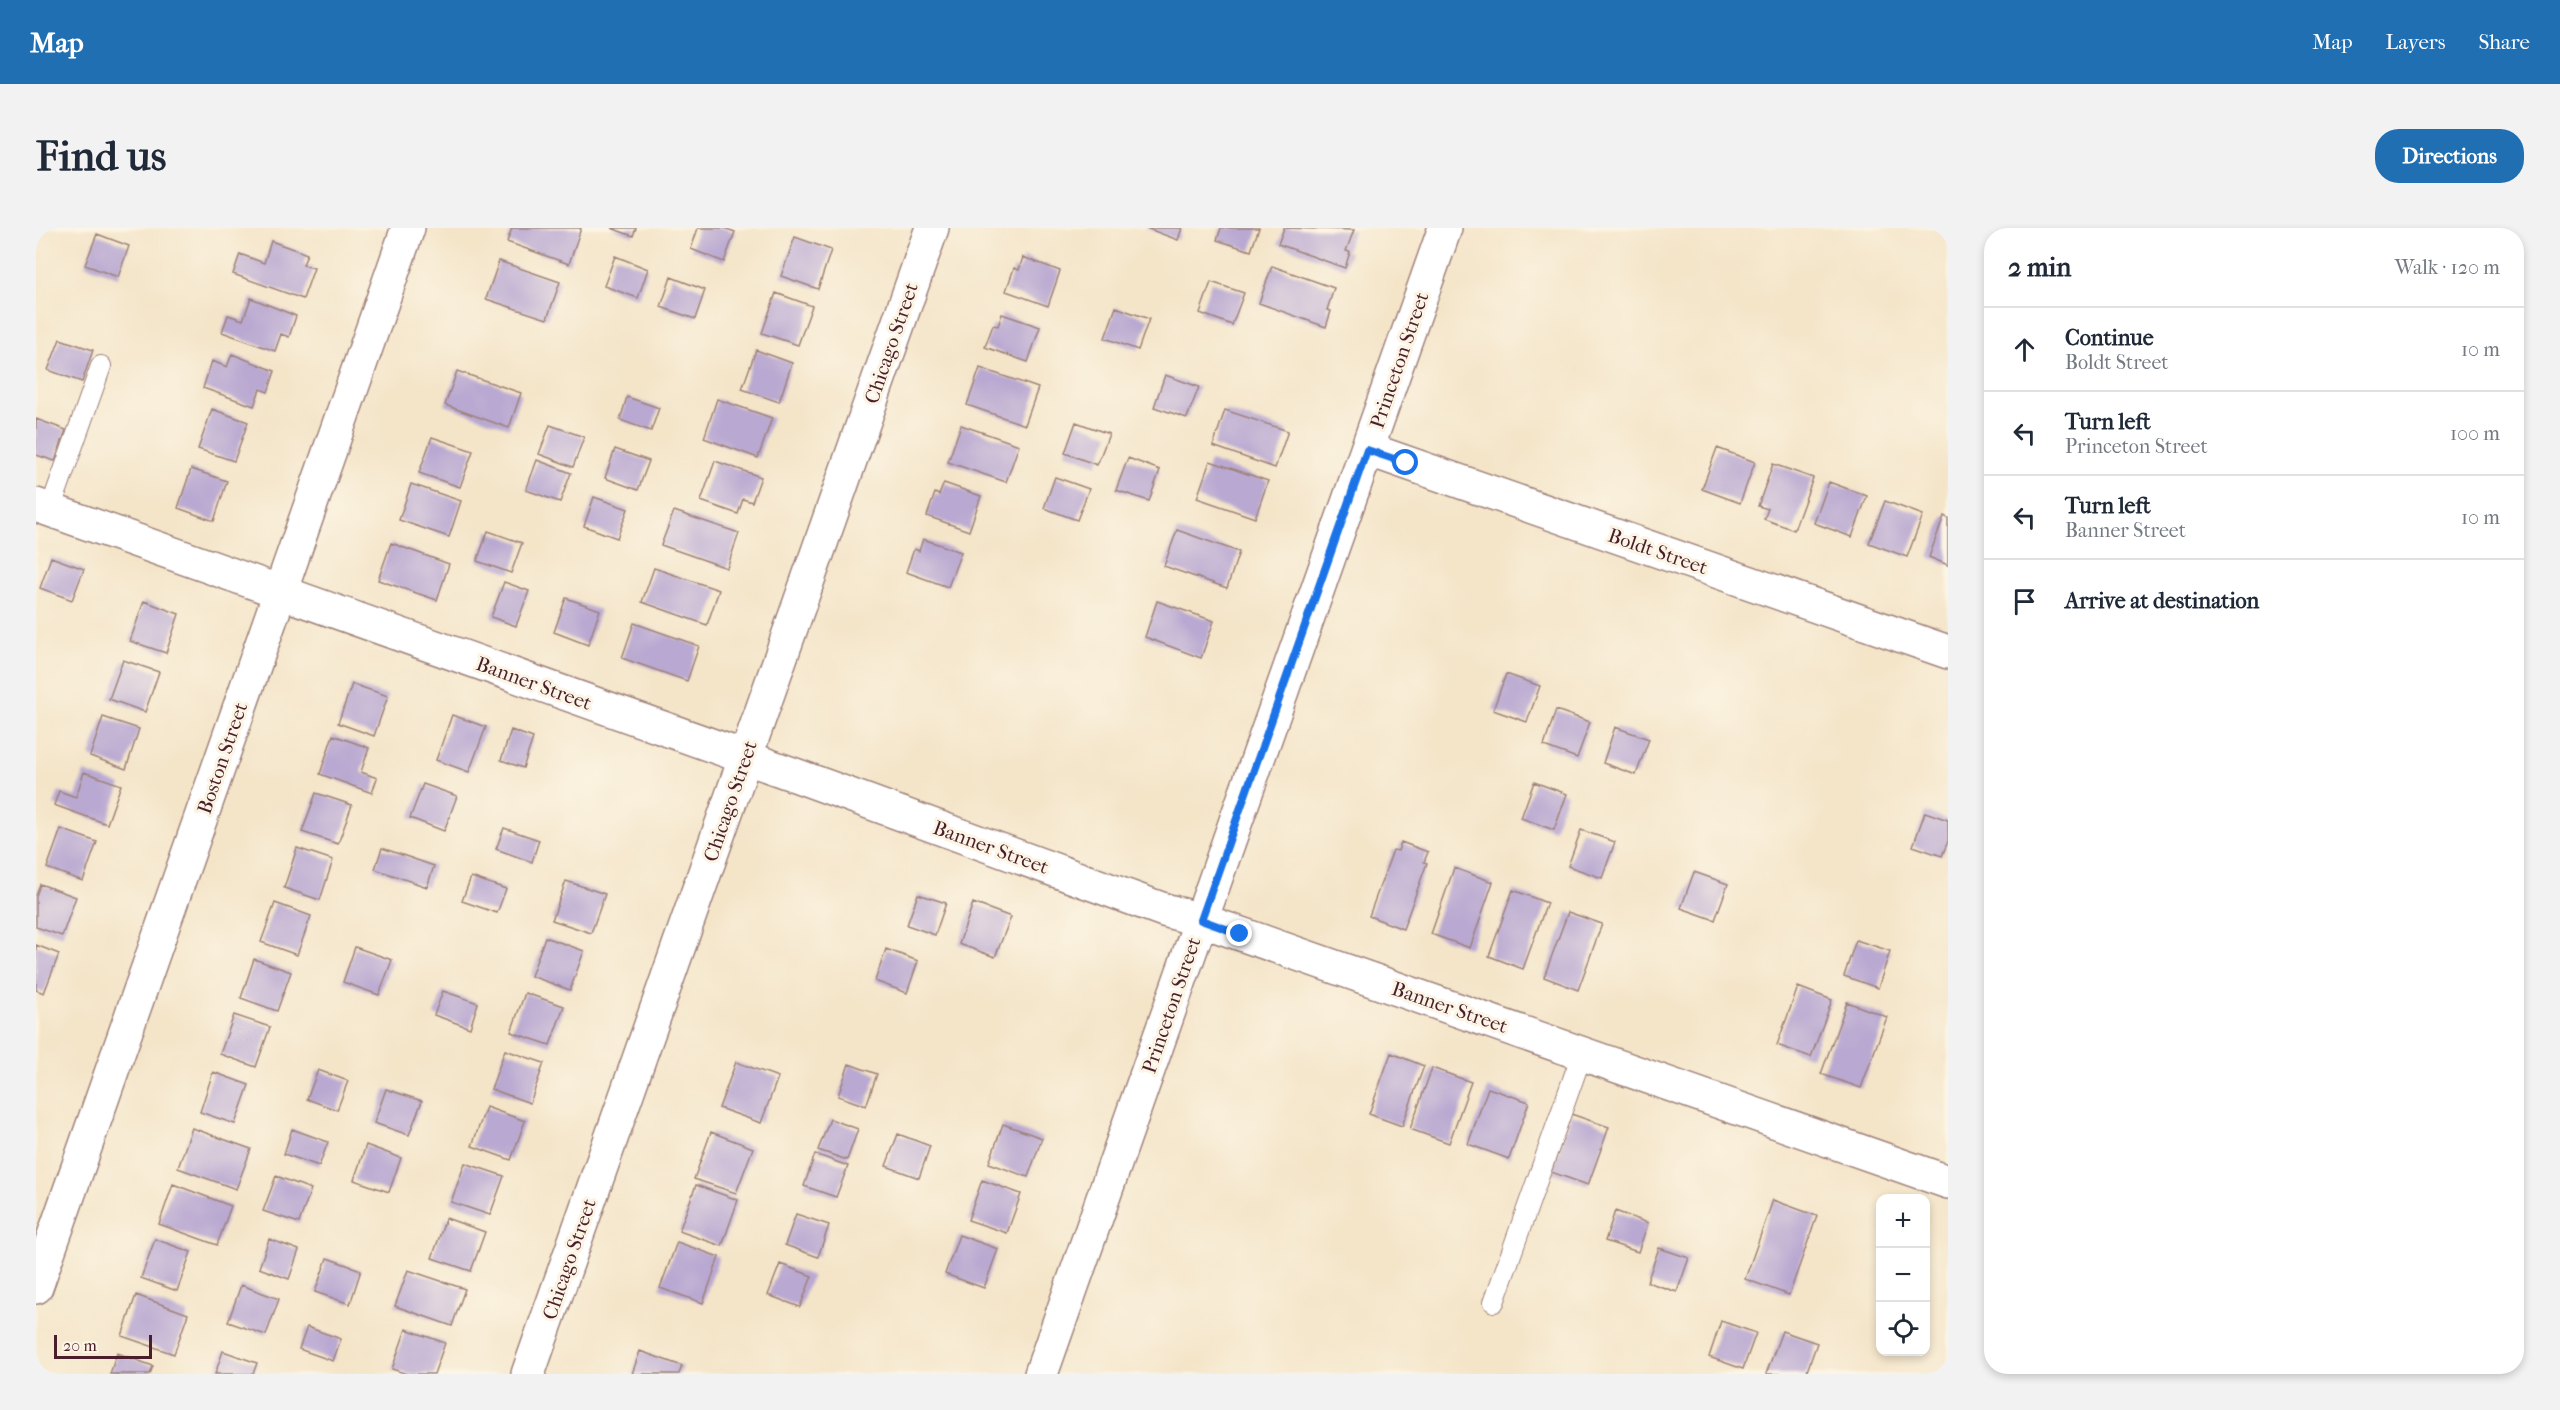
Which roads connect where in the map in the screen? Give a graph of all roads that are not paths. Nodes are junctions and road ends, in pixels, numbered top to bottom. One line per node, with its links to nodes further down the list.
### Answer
1 (408, 228): 7 (street, Boston Street)
2 (932, 228): 9 (street, Chicago Street)
3 (1445, 228): 5 (street, Princeton Street)
4 (100, 366): 6 (lane)
5 (1367, 450): 8 (street, Boldt Street); 10 (street, Princeton Street)
6 (43, 508): 7 (street, Banner Street)
7 (280, 592): 9 (street, Banner Street); 13 (street, Boston Street)
8 (1948, 652)
9 (746, 758): 10 (street, Banner Street); 15 (street, Chicago Street)
10 (1201, 920): 11 (street, Banner Street); 16 (street, Princeton Street)
11 (1582, 1054): 12 (street, Banner Street); 14 (lane)
12 (1948, 1182)
13 (36, 1287)
14 (1494, 1302)
15 (528, 1374)
16 (1041, 1374)

